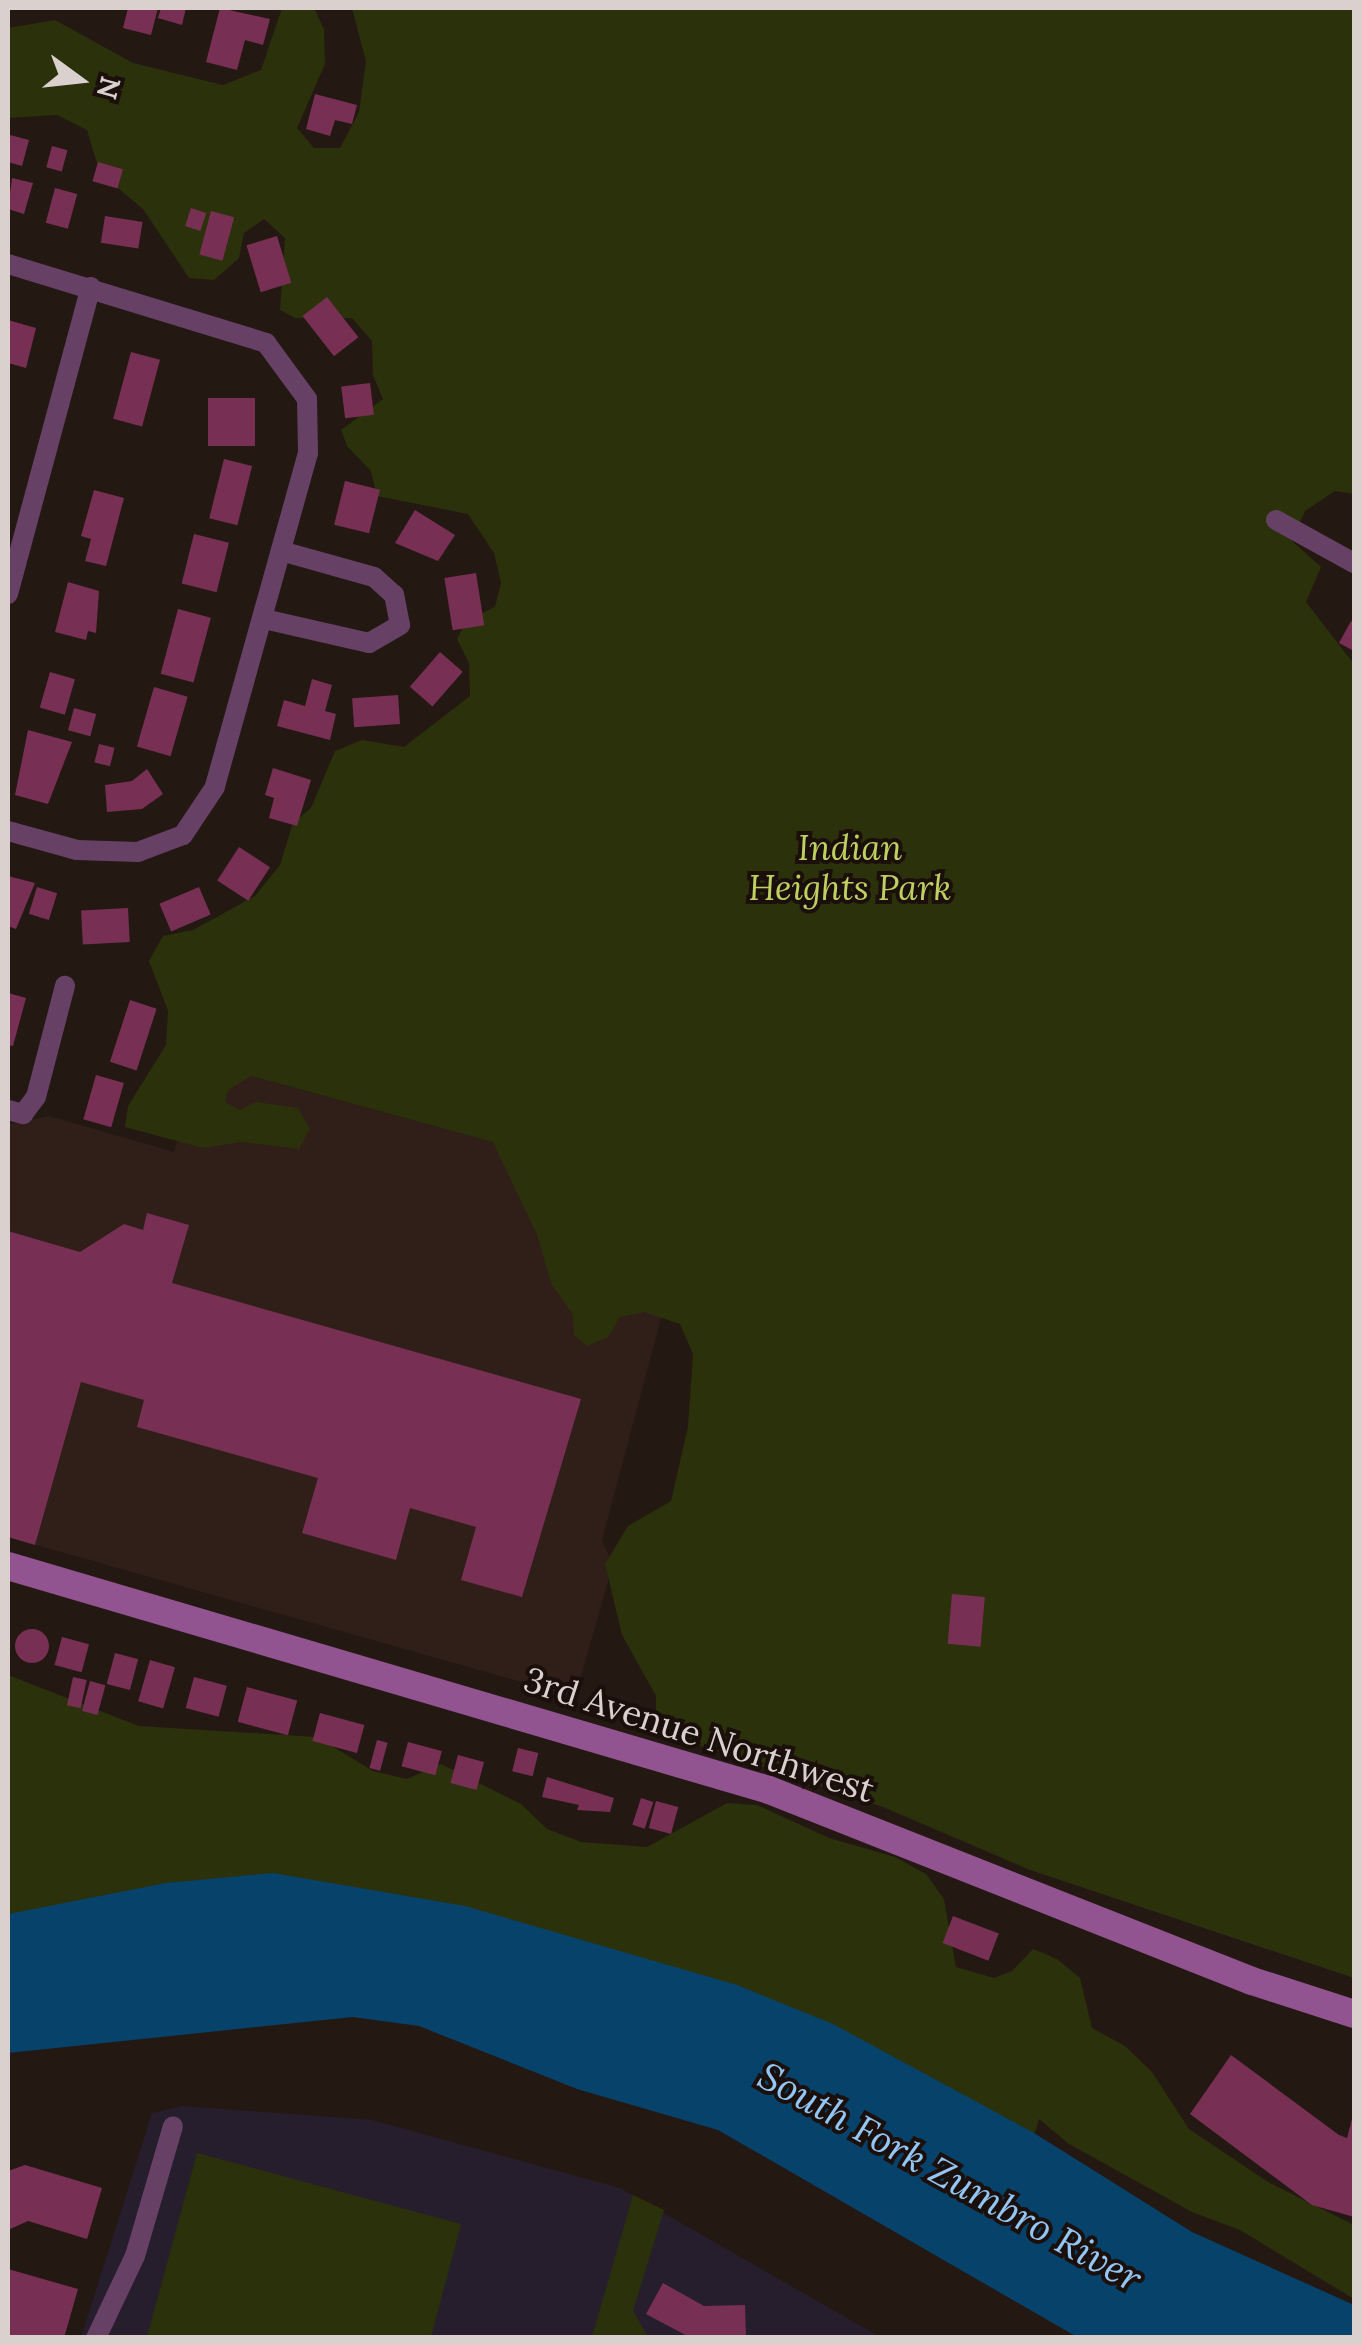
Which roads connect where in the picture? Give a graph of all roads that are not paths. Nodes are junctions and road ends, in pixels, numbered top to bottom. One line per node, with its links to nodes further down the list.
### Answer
1 (8, 264): 2 (street)
2 (92, 288): 4 (street); 6 (street)
3 (1276, 520): 5 (street)
4 (280, 552): 7 (street); 7 (street)
5 (1354, 563)
6 (8, 594)
7 (264, 620): 8 (street)
8 (8, 831)
9 (66, 986): 10 (street)
10 (8, 1110)
11 (8, 1566): 12 (main road, 3rd Avenue Northwest)
12 (1354, 2014)
13 (173, 2126): 14 (street)
14 (96, 2338)

